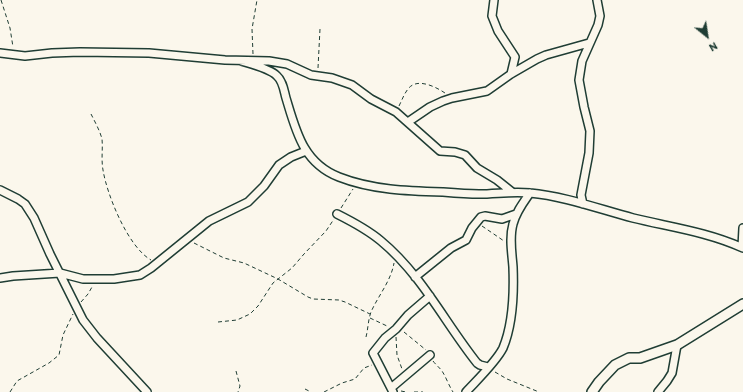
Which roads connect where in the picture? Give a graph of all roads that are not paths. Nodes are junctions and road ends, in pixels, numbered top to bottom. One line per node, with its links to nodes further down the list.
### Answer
1 (494, 0): 6 (street)
2 (597, 0): 3 (street)
3 (590, 43): 6 (street); 12 (street)
4 (0, 53): 5 (street)
5 (241, 61): 7 (street); 8 (street)
6 (511, 74): 7 (street)
7 (408, 122): 10 (street)
8 (306, 151): 10 (street); 17 (street)
9 (0, 190): 17 (street)
10 (512, 192): 11 (street)
11 (530, 193): 12 (street); 14 (street)
12 (583, 204): 16 (street)
13 (337, 214): 18 (street)
14 (516, 214): 18 (street); 24 (street)
15 (743, 228): 16 (street)
16 (742, 248)
17 (60, 273): 19 (street); 26 (street)
18 (415, 277): 20 (street)
19 (0, 278)
20 (430, 296): 24 (street); 25 (street)
21 (743, 304): 22 (street)
22 (677, 345): 28 (street); 29 (street)
23 (430, 355): 25 (street)
24 (488, 367): 27 (street)
25 (392, 390)
26 (147, 392)
27 (466, 392)
28 (592, 392)
29 (658, 392)

